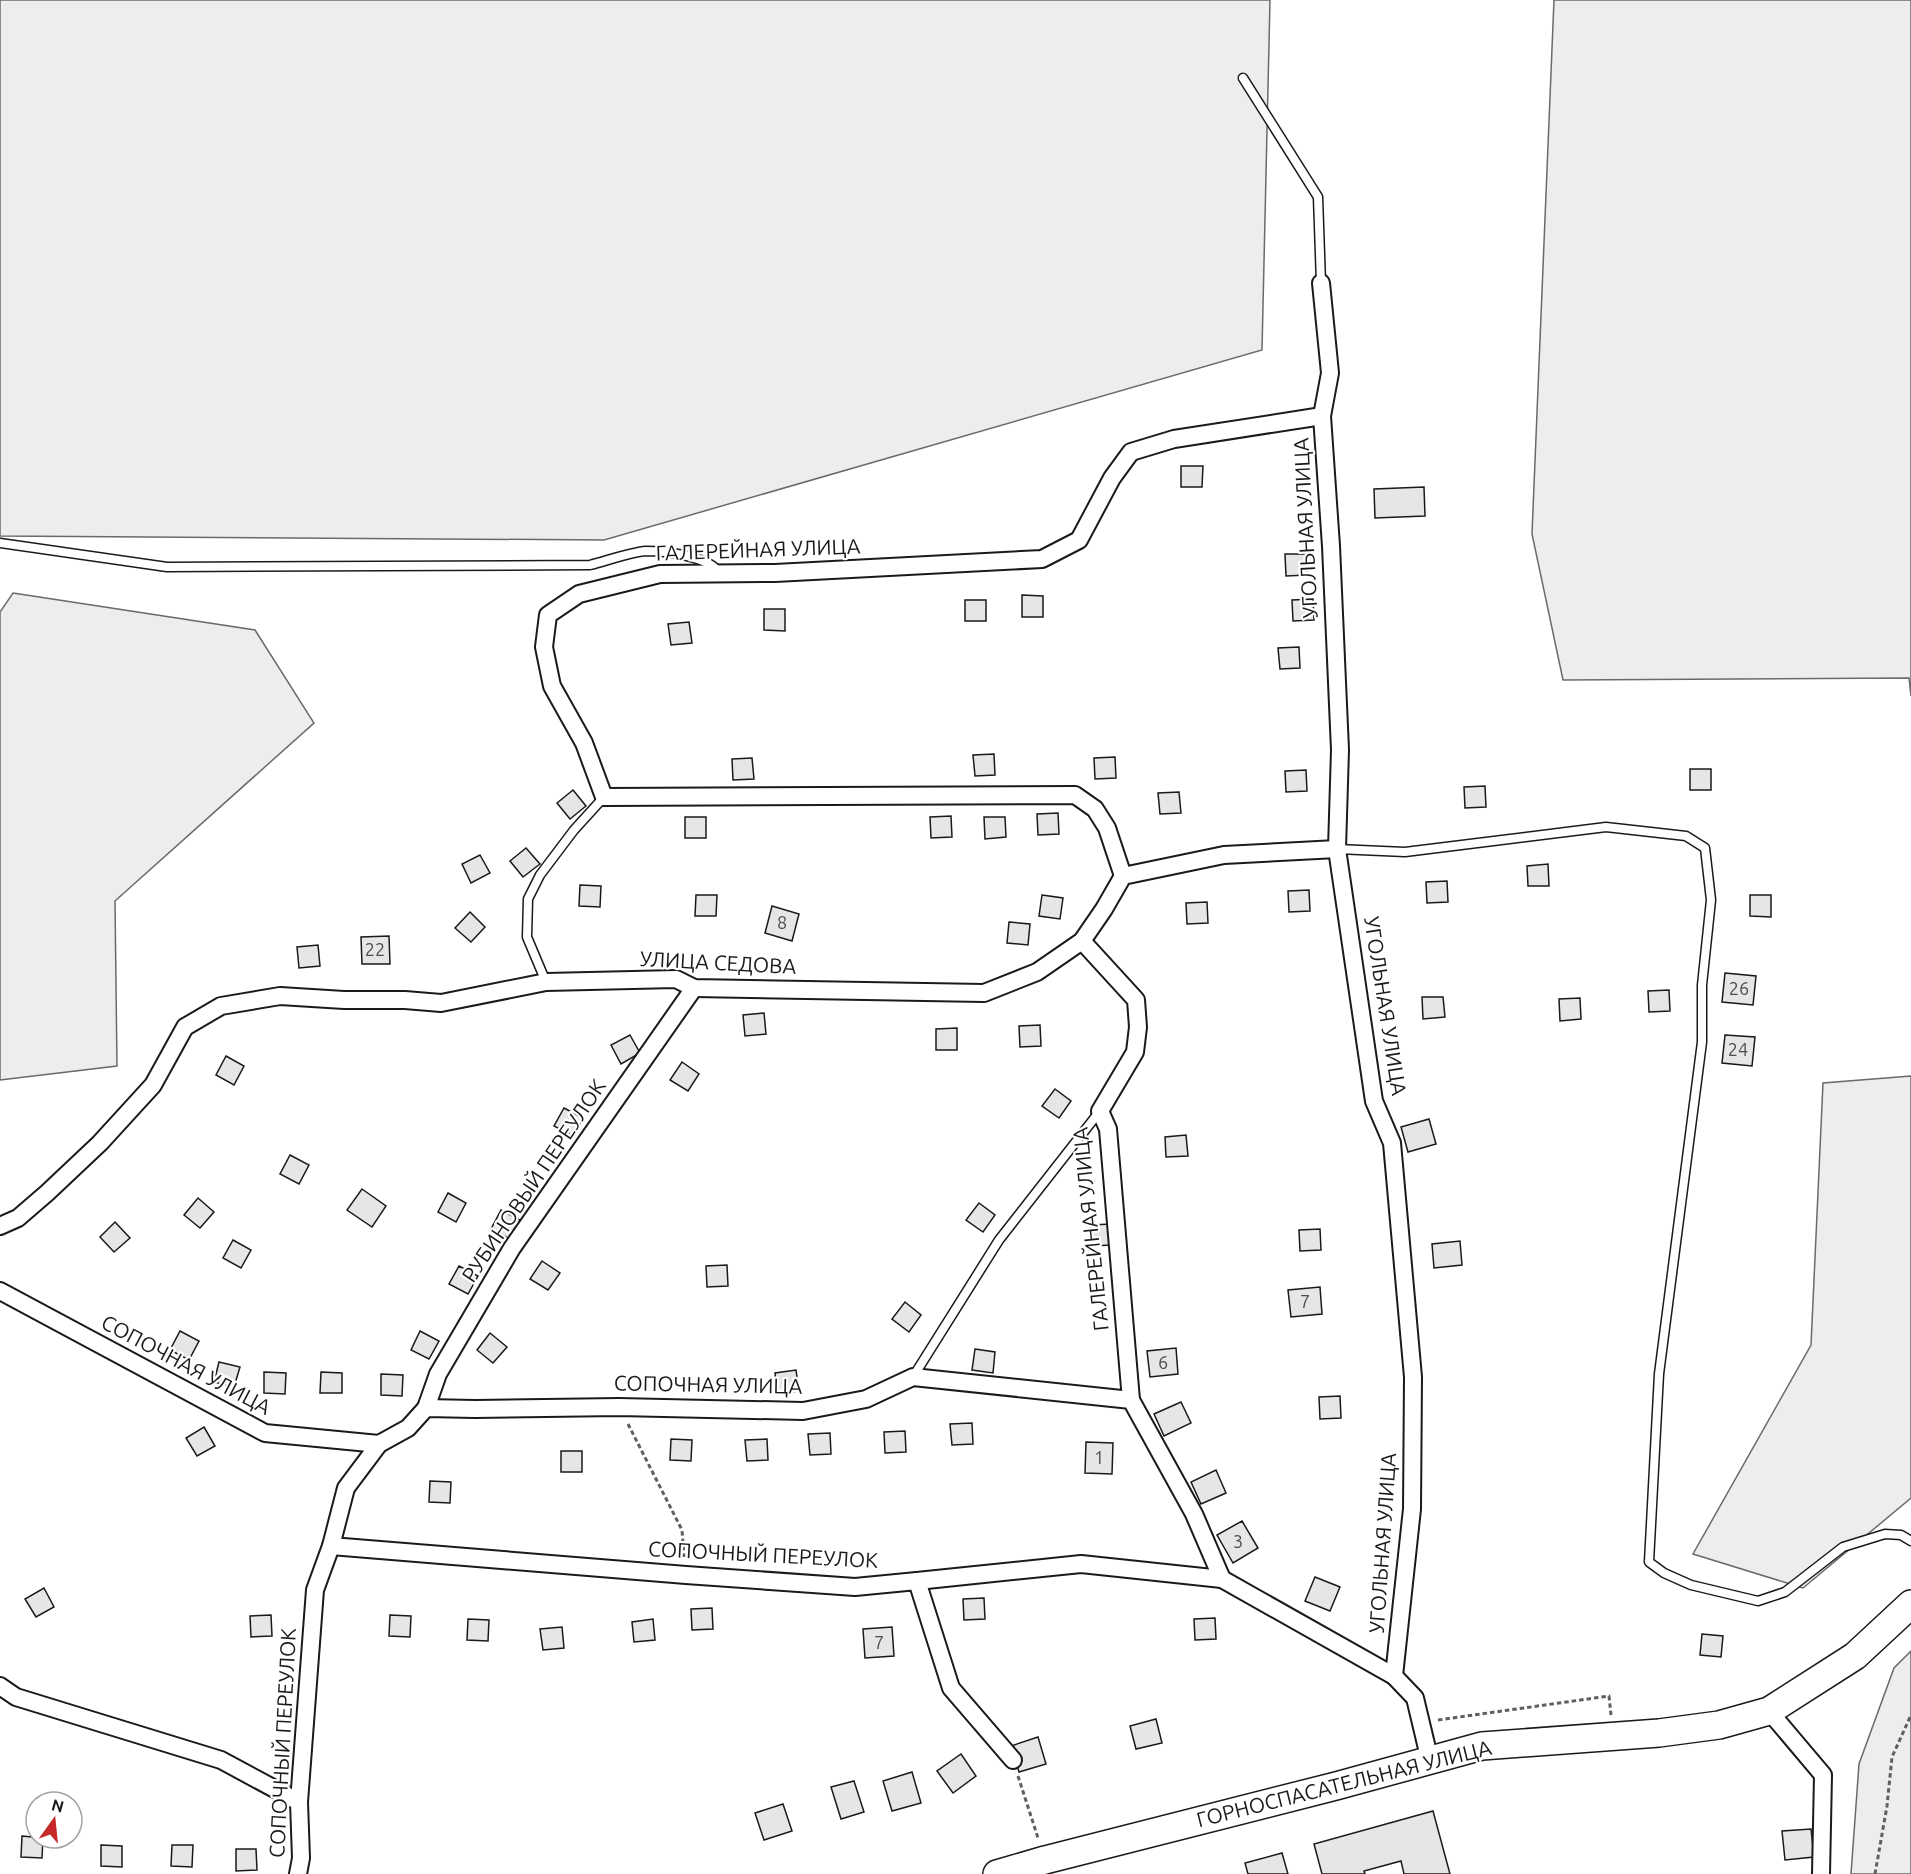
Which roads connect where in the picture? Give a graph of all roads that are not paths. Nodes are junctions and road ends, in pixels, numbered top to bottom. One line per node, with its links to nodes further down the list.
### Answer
1 (1243, 78): 2 (lane)
2 (1321, 283): 3 (street, УГОЛЬНАЯ УЛИЦА)
3 (1322, 416): 5 (street, ГАЛЕРЕЙНАЯ УЛИЦА); 7 (street, УГОЛЬНАЯ УЛИЦА)
4 (0, 543): 5 (lane)
5 (715, 573): 6 (street, ГАЛЕРЕЙНАЯ УЛИЦА)
6 (604, 797): 8 (street); 10 (lane)
7 (1337, 849): 8 (street); 19 (lane); 24 (street, УГОЛЬНАЯ УЛИЦА)
8 (1123, 876): 9 (street, УЛИЦА СЕДОВА)
9 (1082, 941): 11 (street, УЛИЦА СЕДОВА); 12 (street, ГАЛЕРЕЙНАЯ УЛИЦА)
10 (546, 982): 11 (street, УЛИЦА СЕДОВА); 13 (street, УЛИЦА СЕДОВА)
11 (694, 988): 17 (street, РУБИНОВЫЙ ПЕРЕУЛОК)
12 (1100, 1111): 15 (lane); 16 (street, ГАЛЕРЕЙНАЯ УЛИЦА)
13 (0, 1226)
14 (0, 1291): 18 (street, СОПОЧНАЯ УЛИЦА)
15 (913, 1377): 16 (street); 17 (street, СОПОЧНАЯ УЛИЦА)
16 (1131, 1400): 21 (street)
17 (426, 1408): 18 (street)
18 (379, 1444): 20 (street, СОПОЧНЫЙ ПЕРЕУЛОК)
19 (1911, 1541)
20 (331, 1545): 22 (street, СОПОЧНЫЙ ПЕРЕУЛОК); 29 (street, СОПОЧНЫЙ ПЕРЕУЛОК)
21 (1222, 1580): 22 (street, СОПОЧНЫЙ ПЕРЕУЛОК); 24 (street)
22 (917, 1581): 27 (street)
23 (1911, 1604): 26 (main road, ГОРНОСПАСАТЕЛЬНАЯ УЛИЦА)
24 (1394, 1676): 28 (street)
25 (0, 1686): 29 (street)
26 (1769, 1711): 28 (main road, ГОРНОСПАСАТЕЛЬНАЯ УЛИЦА); 32 (street)
27 (1013, 1760)
28 (1430, 1761): 31 (main road, ГОРНОСПАСАТЕЛЬНАЯ УЛИЦА)
29 (299, 1802): 30 (street, СОПОЧНЫЙ ПЕРЕУЛОК)
30 (298, 1874)
31 (997, 1874)
32 (1821, 1874)

